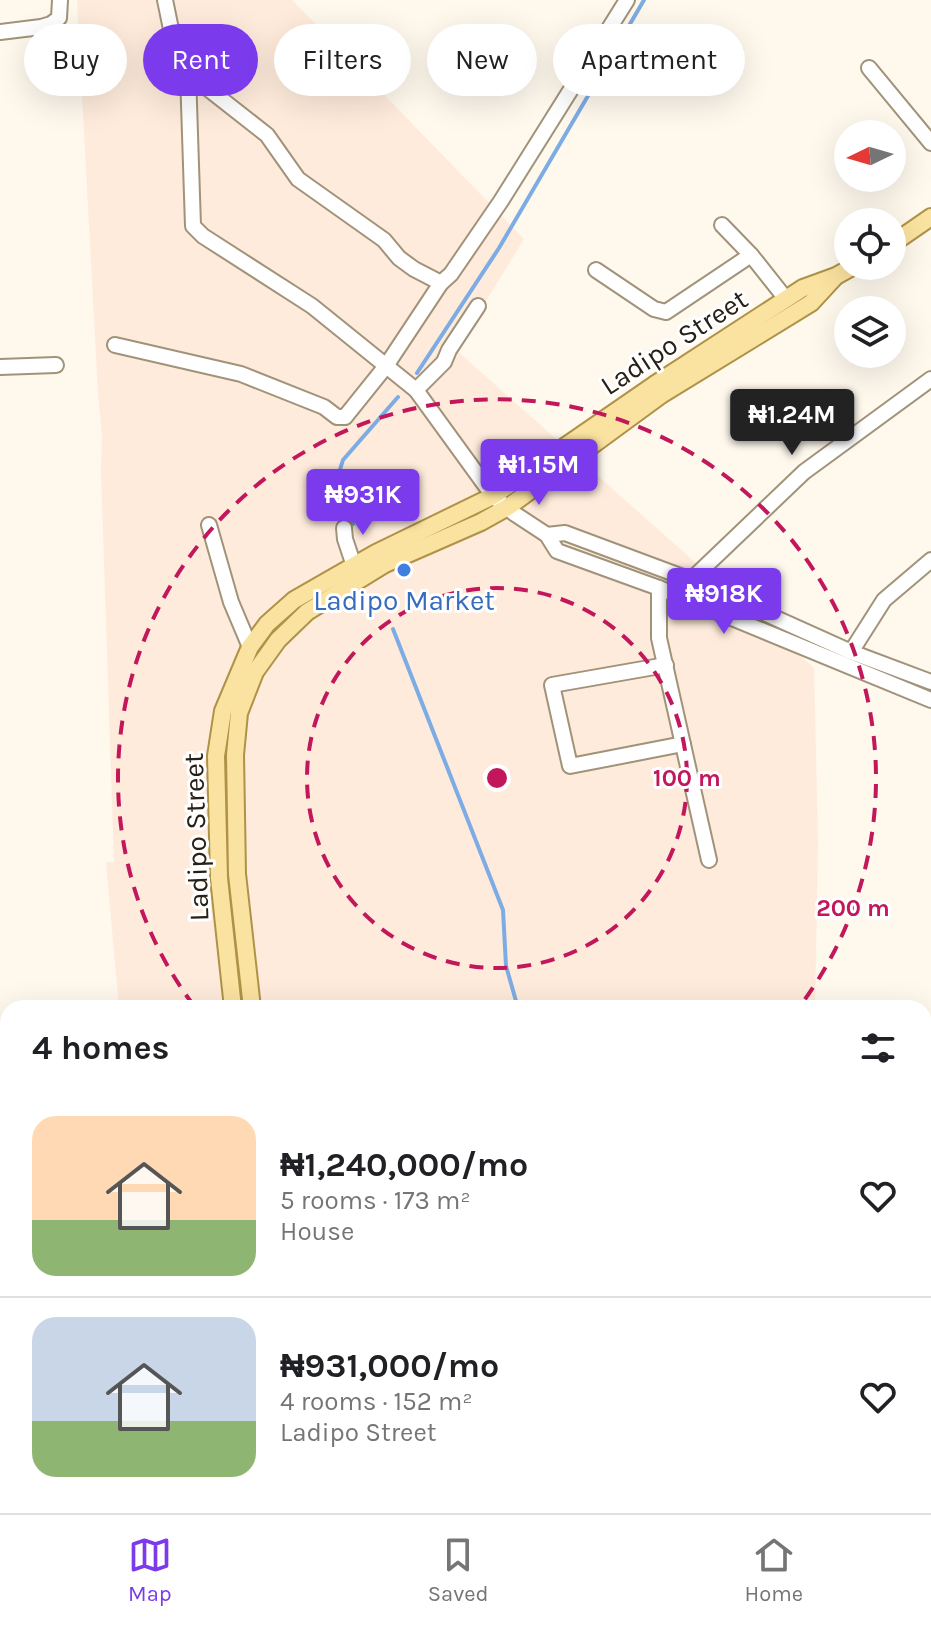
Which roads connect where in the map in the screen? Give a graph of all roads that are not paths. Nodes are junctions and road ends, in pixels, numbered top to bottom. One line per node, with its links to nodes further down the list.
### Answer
1 (60, 0): 5 (street)
2 (165, 0): 4 (street)
3 (627, 0): 17 (street)
4 (170, 24)
5 (0, 32)
6 (869, 68): 9 (street)
7 (189, 96): 22 (street)
8 (217, 96): 17 (street)
9 (931, 143)
10 (929, 222): 12 (main road)
11 (722, 225): 13 (street)
12 (906, 236)
13 (751, 255): 14 (street); 18 (street)
14 (596, 270)
15 (834, 277): 18 (main road, Ladipo Street)
16 (834, 278): 27 (main road, Ladipo Street)
17 (441, 283): 22 (street)
18 (786, 299): 26 (main road, Ladipo Street)
19 (478, 306): 25 (street)
20 (115, 345): 22 (street)
21 (56, 365): 23 (street)
22 (386, 366): 25 (street)
23 (0, 367)
24 (931, 379): 33 (street)
25 (416, 390): 26 (street)
26 (493, 496): 27 (street); 32 (main road, Ladipo Street)
27 (508, 507): 30 (street); 43 (main road, Ladipo Street)
28 (209, 525): 35 (street)
29 (344, 528): 32 (street)
30 (547, 535): 33 (street); 34 (street)
31 (931, 560): 36 (street)
32 (354, 566): 35 (main road, Ladipo Street)
33 (691, 580): 36 (street)
34 (659, 588): 37 (street); 39 (street)
35 (250, 647): 42 (main road, Ladipo Street)
36 (851, 652): 38 (street)
37 (666, 665): 40 (street); 40 (street)
38 (931, 682)
39 (931, 700)
40 (683, 744): 41 (street)
41 (709, 860)
42 (232, 1000)
43 (251, 1000)

